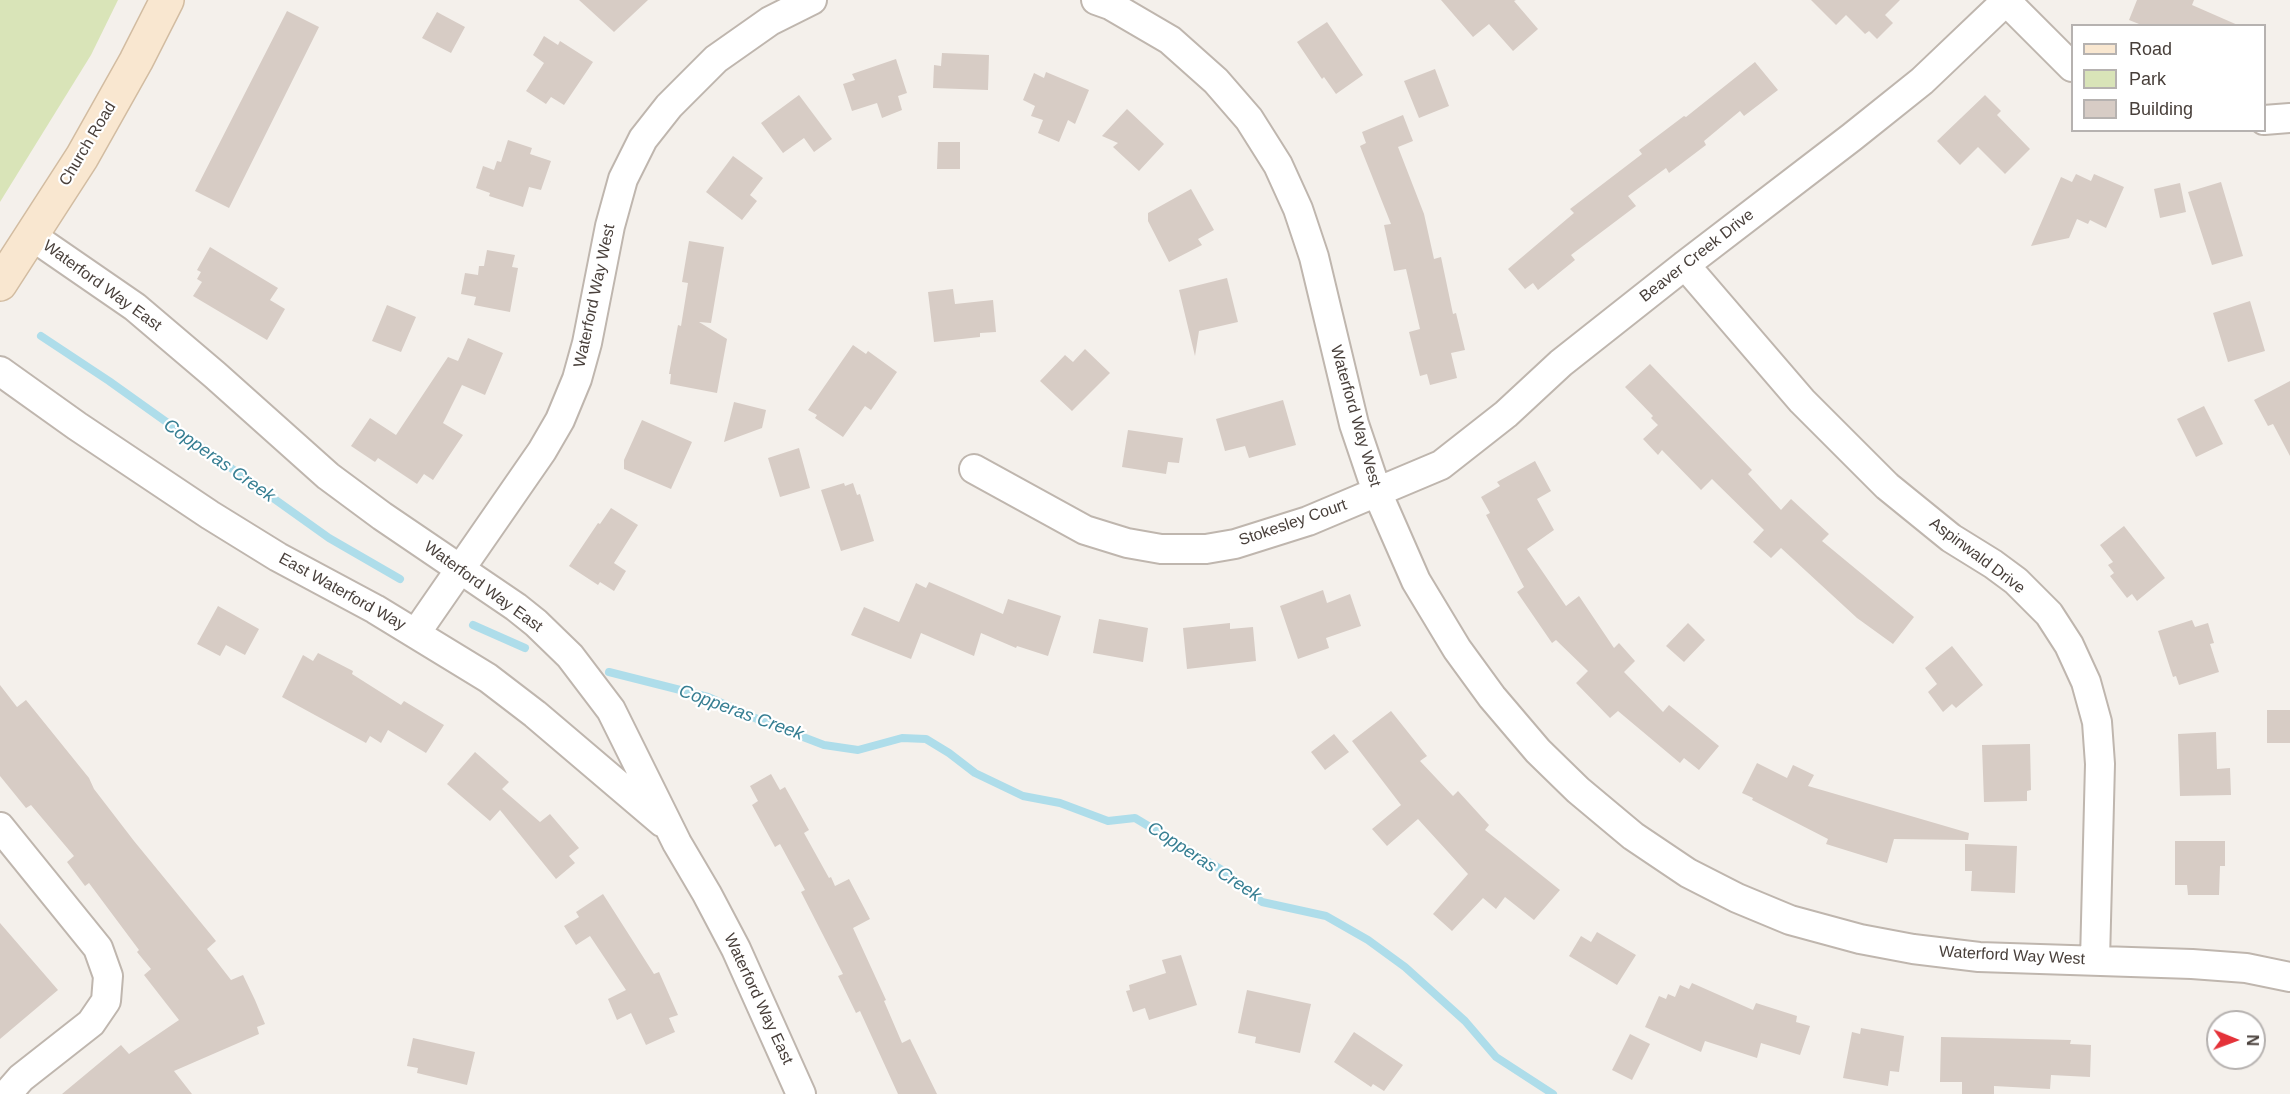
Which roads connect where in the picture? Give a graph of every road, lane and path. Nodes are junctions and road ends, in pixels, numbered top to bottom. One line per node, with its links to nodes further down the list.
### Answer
1 (167, 0): 8 (main road, Church Road)
2 (812, 0): 14 (street, Waterford Way West)
3 (1096, 0): 13 (street, Waterford Way West)
4 (2006, 1): 5 (street); 9 (street, Beaver Creek Drive)
5 (2071, 65)
6 (2290, 118): 7 (street)
7 (2266, 120)
8 (32, 236): 10 (main road, Church Road); 14 (street, Waterford Way East)
9 (1685, 265): 13 (street, Beaver Creek Drive); 18 (street, Aspinwald Drive)
10 (0, 284)
11 (0, 371): 15 (street, East Waterford Way)
12 (974, 469): 13 (street, Stokesley Court)
13 (1377, 492): 18 (street, Waterford Way West)
14 (461, 570): 15 (street, Waterford Way West); 17 (street, Waterford Way East)
15 (416, 633): 17 (street, East Waterford Way)
16 (0, 828): 20 (street)
17 (670, 830): 21 (street, Waterford Way East)
18 (2095, 960): 19 (street, Waterford Way West)
19 (2290, 977)
20 (8, 1094)
21 (801, 1094)

